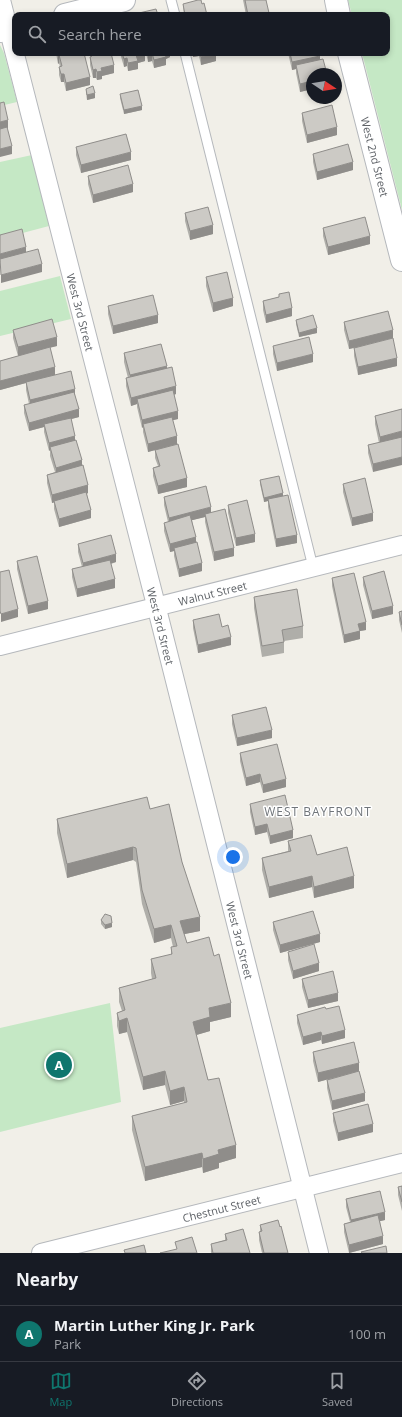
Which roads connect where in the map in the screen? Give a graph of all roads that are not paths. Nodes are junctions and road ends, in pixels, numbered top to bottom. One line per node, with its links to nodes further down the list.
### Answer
1 (1, 0): 8 (street, West 3rd Street)
2 (124, 0): 5 (street)
3 (171, 0): 6 (lane)
4 (336, 0): 7 (street)
5 (77, 12)
6 (174, 12)
7 (338, 12)
8 (8, 29): 9 (street, West 3rd Street)
9 (12, 45)
10 (15, 56): 16 (street, West 3rd Street)
11 (185, 56): 15 (lane)
12 (350, 56): 13 (street, West 2nd Street)
13 (402, 260)
14 (402, 545): 15 (street, Walnut Street)
15 (313, 567): 16 (street, Walnut Street)
16 (156, 605): 17 (street, Walnut Street); 19 (street, West 3rd Street)
17 (0, 646)
18 (402, 1163): 19 (street, Chestnut Street)
19 (302, 1188): 20 (street, Chestnut Street); 21 (street, West 3rd Street)
20 (41, 1253)
21 (319, 1253)

